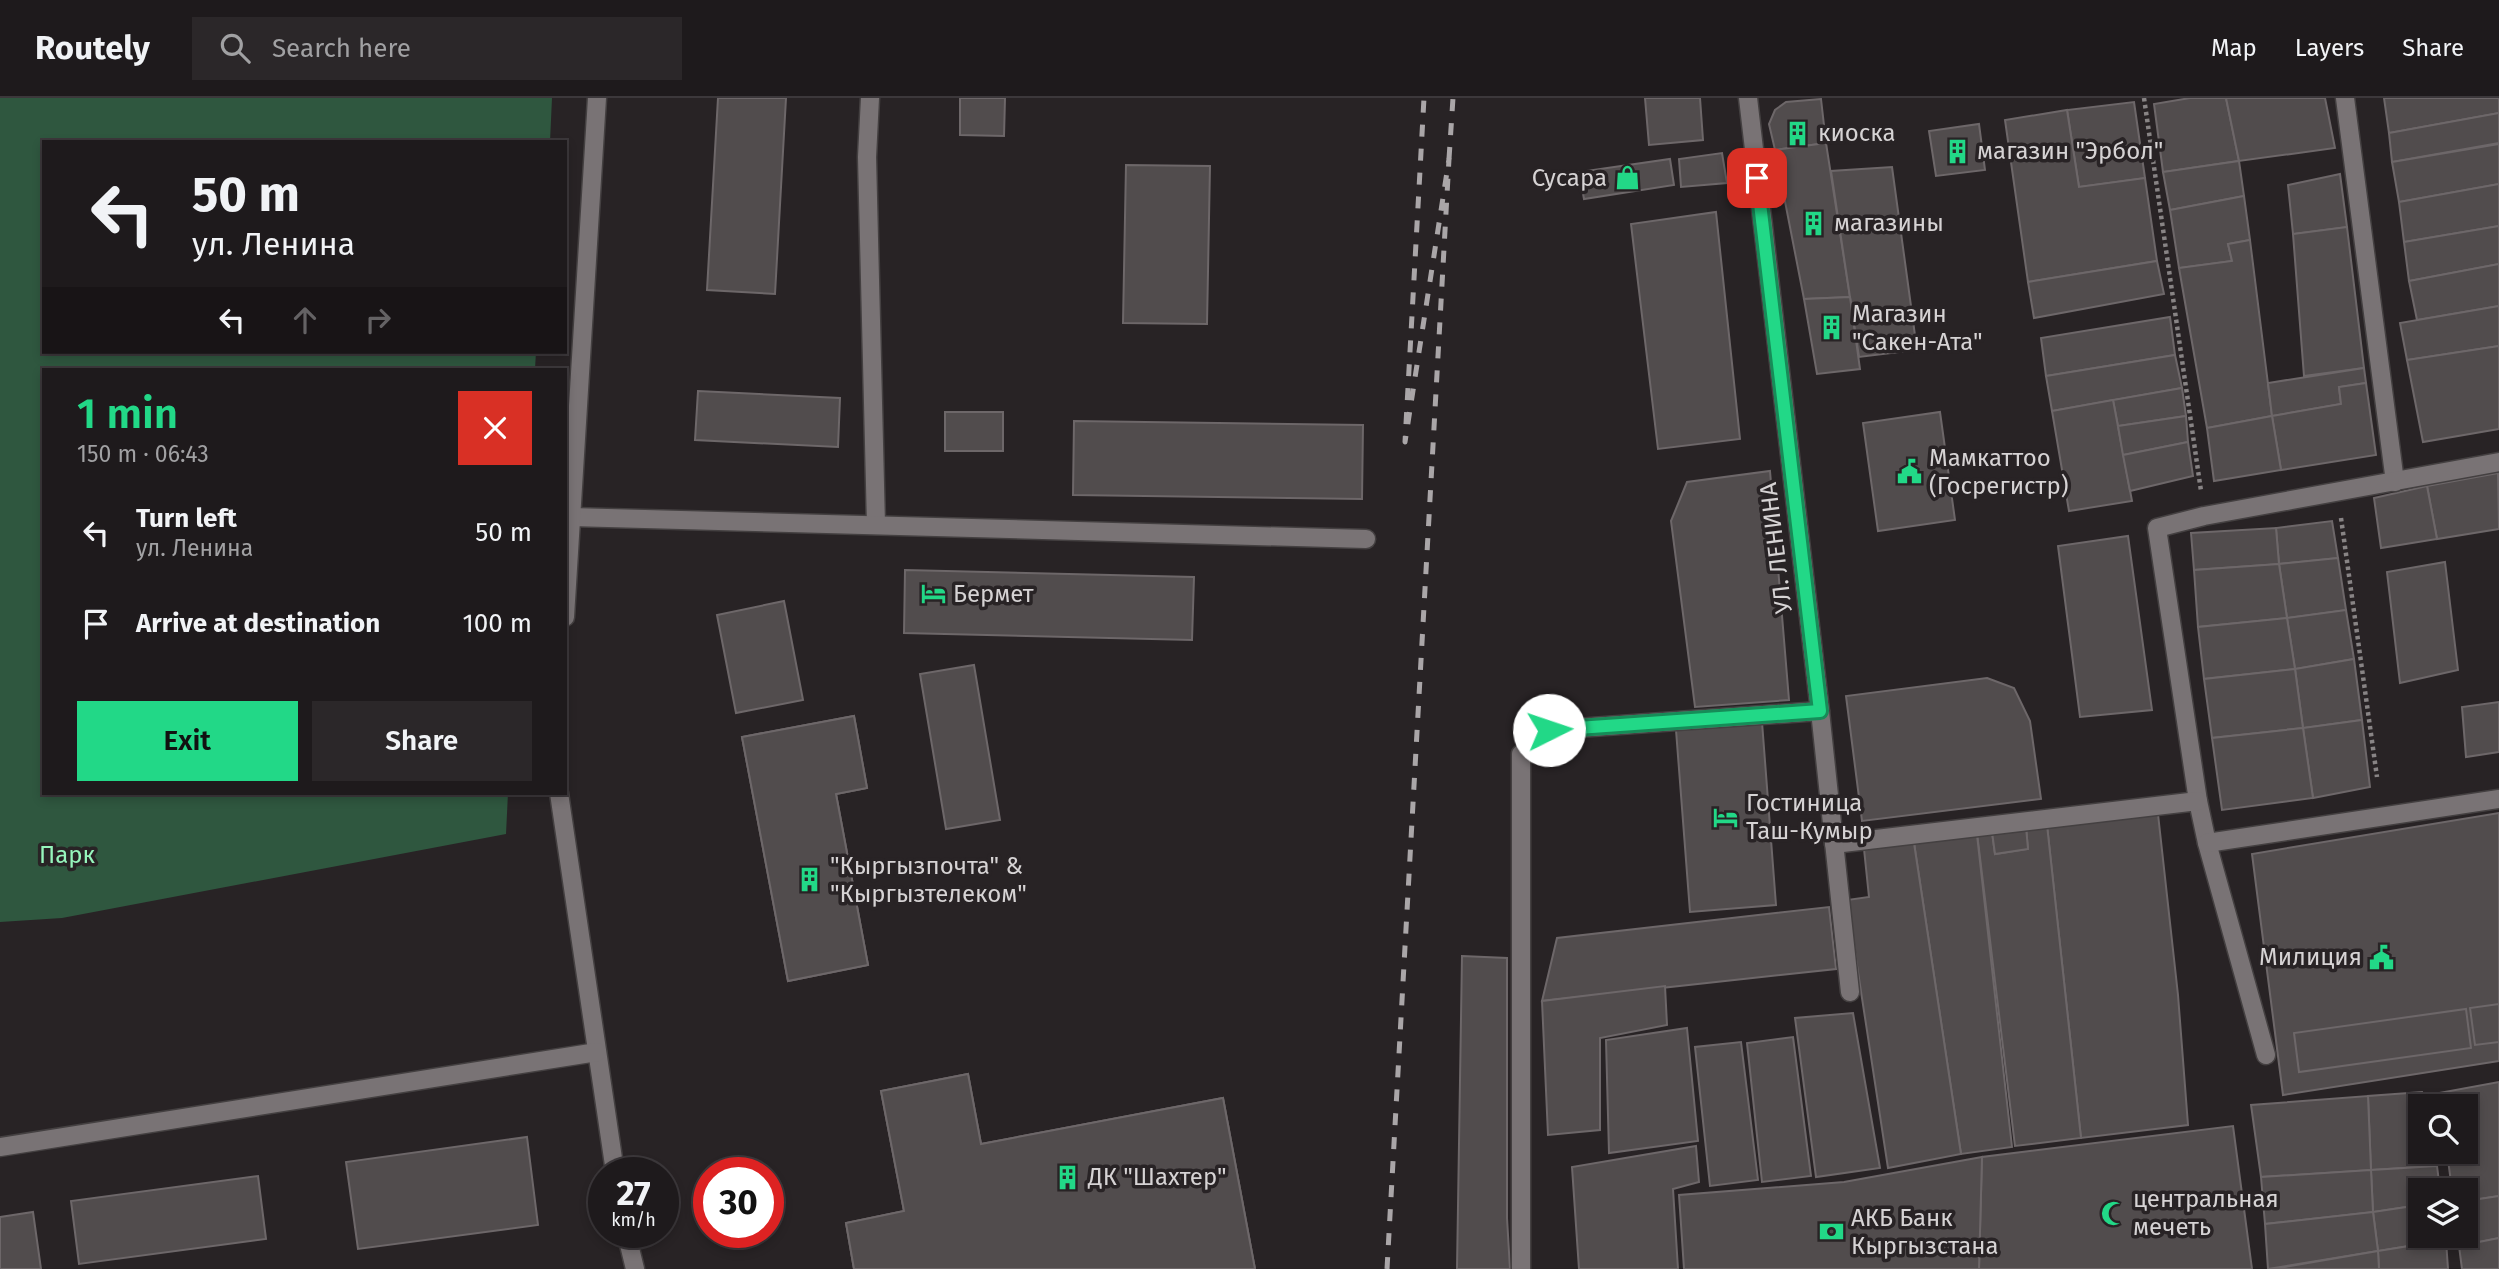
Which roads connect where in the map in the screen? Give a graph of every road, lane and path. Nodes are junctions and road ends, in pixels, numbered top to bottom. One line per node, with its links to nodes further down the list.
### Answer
1 (597, 98): 10 (street)
2 (870, 98): 11 (street)
3 (1748, 98): 14 (street, УЛ. ЛЕНИНА)
4 (2144, 98): 9 (path)
5 (2345, 98): 7 (street)
6 (2499, 462): 7 (street)
7 (2395, 482): 8 (street)
8 (2338, 493): 9 (street); 15 (path)
9 (2204, 516): 18 (street)
10 (571, 517): 11 (street); 13 (street)
11 (876, 525): 12 (street)
12 (1366, 539)
13 (567, 584)
14 (1820, 711): 20 (street, УЛ. ЛЕНИНА); 28 (street)
15 (2376, 777)
16 (559, 795): 22 (street)
17 (2499, 799): 19 (street)
18 (2198, 801): 19 (street); 20 (street)
19 (2207, 843): 23 (street)
20 (1834, 844): 21 (street, УЛ. ЛЕНИНА)
21 (1850, 992)
22 (597, 1052): 24 (street); 25 (street)
23 (2266, 1055)
24 (0, 1147)
25 (613, 1157)
26 (629, 1248): 27 (street)
27 (635, 1269)
28 (1521, 1269)

